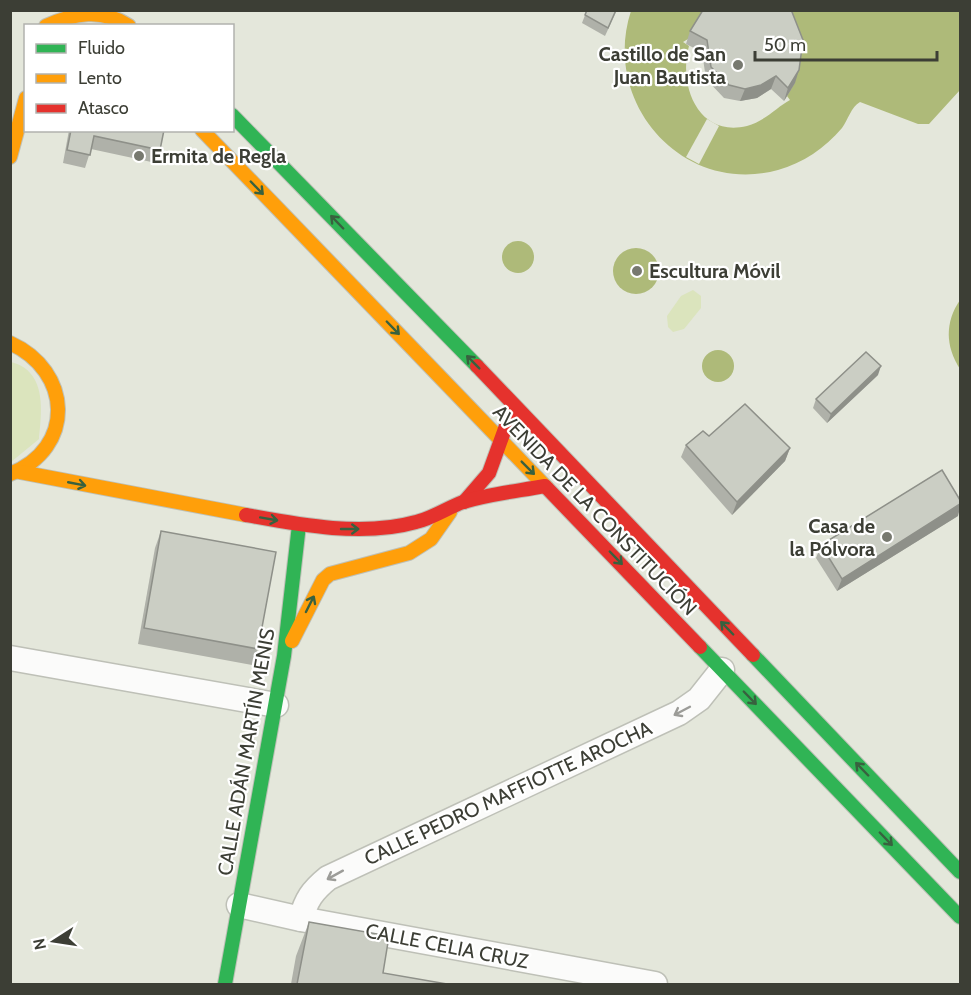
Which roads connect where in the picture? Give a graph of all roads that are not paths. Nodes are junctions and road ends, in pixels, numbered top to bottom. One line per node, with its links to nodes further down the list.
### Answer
1 (93, 12): 2 (main road); 3 (main road); 4 (main road)
2 (49, 24)
3 (102, 24)
4 (126, 24)
5 (24, 105): 8 (main road)
6 (234, 117): 10 (main road, AVENIDA DE LA CONSTITUCIÓN, one-way to 6)
7 (204, 132): 11 (main road, AVENIDA DE LA CONSTITUCIÓN, one-way to 11)
8 (10, 157)
9 (10, 343): 12 (main road)
10 (514, 404): 11 (main road); 20 (main road, AVENIDA DE LA CONSTITUCIÓN, one-way to 10)
11 (502, 442): 13 (main road, AVENIDA DE LA CONSTITUCIÓN, one-way to 13); 14 (main road)
12 (15, 473): 15 (main road, one-way to 15)
13 (545, 486): 14 (main road); 18 (main road, AVENIDA DE LA CONSTITUCIÓN, one-way to 18)
14 (458, 505): 15 (main road, one-way to 14); 16 (main road, one-way to 14)
15 (299, 525): 16 (main road, CALLE ADÁN MARTÍN MENIS)
16 (284, 656): 19 (main road, CALLE ADÁN MARTÍN MENIS)
17 (10, 658): 19 (street)
18 (722, 670): 22 (main road, AVENIDA DE LA CONSTITUCIÓN, one-way to 22); 23 (street, CALLE PEDRO MAFFIOTTE AROCHA, one-way to 23)
19 (276, 705): 21 (main road, CALLE ADÁN MARTÍN MENIS)
20 (960, 872)
21 (239, 905): 23 (street, CALLE CELIA CRUZ); 24 (main road, CALLE ADÁN MARTÍN MENIS)
22 (960, 917)
23 (301, 919): 25 (street, CALLE CELIA CRUZ)
24 (225, 984)
25 (655, 984)

